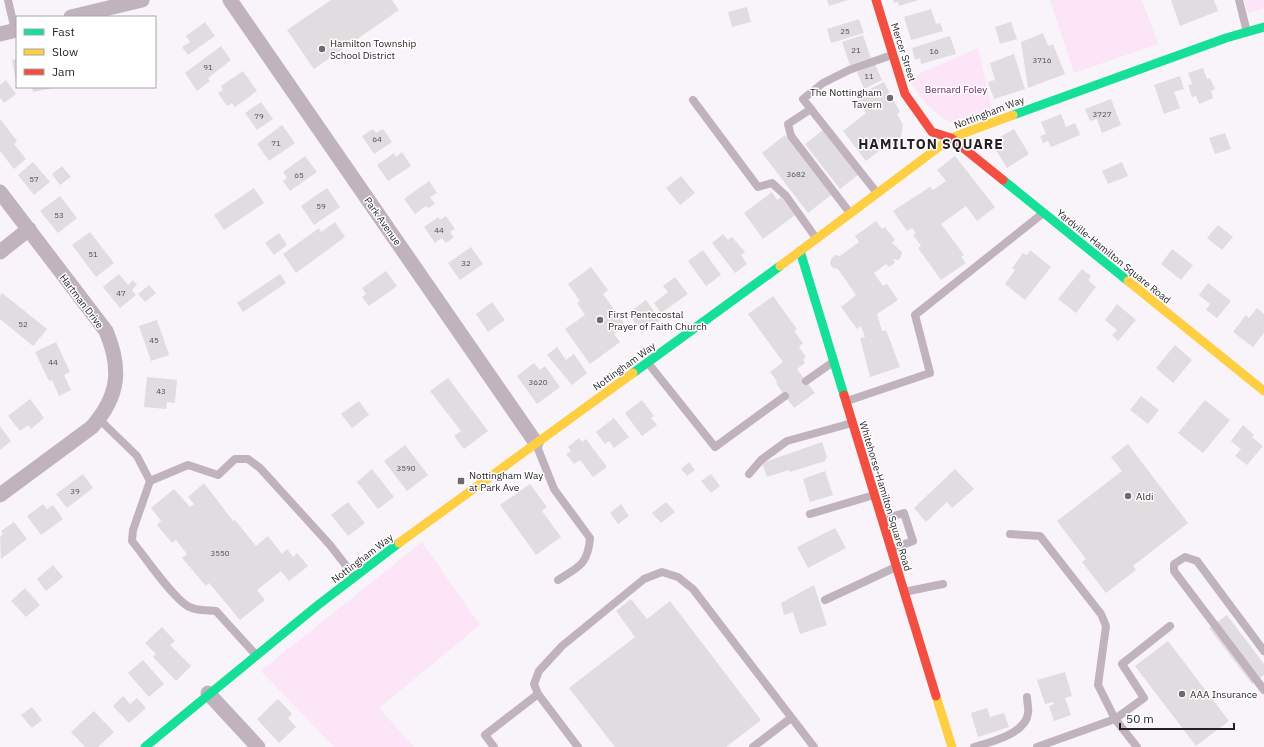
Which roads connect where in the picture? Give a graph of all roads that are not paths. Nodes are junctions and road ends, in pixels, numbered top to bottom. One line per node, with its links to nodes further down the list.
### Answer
1 (8, 0): 8 (lane)
2 (142, 0): 6 (street)
3 (230, 0): 31 (street, Park Avenue)
4 (876, 0): 11 (street, Mercer Street)
5 (1239, 0): 9 (lane)
6 (75, 16)
7 (1264, 27): 9 (street, Nottingham Way)
8 (16, 30): 10 (street)
9 (1247, 32): 14 (street, Nottingham Way)
10 (0, 34)
11 (892, 55): 13 (lane); 14 (street, Mercer Street)
12 (693, 100): 20 (lane)
13 (811, 109): 16 (lane); 17 (lane)
14 (951, 138): 16 (street, Nottingham Way); 18 (street, Yardville-Hamilton Square Road)
15 (0, 192): 19 (street, Hartman Drive)
16 (877, 193): 17 (street, Nottingham Way)
17 (850, 213): 20 (street, Nottingham Way)
18 (1044, 213): 26 (street, Yardville-Hamilton Square Road); 28 (lane)
19 (29, 229): 22 (street); 29 (street, Hartman Drive)
20 (816, 238): 21 (street, Nottingham Way)
21 (800, 251): 23 (street, Nottingham Way); 24 (street, Whitehorse-Hamilton Square Road)
22 (0, 252)
23 (648, 362): 27 (lane); 31 (street, Nottingham Way)
24 (834, 362): 25 (lane); 28 (street, Whitehorse-Hamilton Square Road)
25 (806, 381)
26 (1264, 391)
27 (785, 396)
28 (846, 402): 30 (street, Whitehorse-Hamilton Square Road)
29 (99, 419): 33 (lane); 35 (street, Hartman Drive)
30 (852, 423): 32 (lane); 34 (street, Whitehorse-Hamilton Square Road)
31 (536, 443): 41 (street, Nottingham Way); 42 (lane)
32 (748, 474)
33 (150, 481): 41 (lane); 48 (lane)
34 (874, 495): 36 (lane); 37 (street, Whitehorse-Hamilton Square Road)
35 (0, 496)
36 (810, 514)
37 (882, 519): 39 (street, Whitehorse-Hamilton Square Road); 39 (lane)
38 (1010, 534): 54 (lane)
39 (891, 549): 40 (street, Whitehorse-Hamilton Square Road)
40 (897, 567): 44 (street, Whitehorse-Hamilton Square Road); 45 (lane)
41 (355, 577): 48 (street, Nottingham Way)
42 (558, 580)
43 (943, 584): 44 (lane)
44 (904, 592): 61 (street, Whitehorse-Hamilton Square Road)
45 (825, 600)
46 (1170, 626): 54 (lane)
47 (1264, 651): 49 (lane)
48 (256, 655): 50 (street, Nottingham Way)
49 (1264, 690)
50 (208, 693): 55 (street, Nottingham Way); 56 (street)
51 (538, 694): 53 (lane); 57 (lane); 58 (lane)
52 (1026, 698): 62 (lane)
53 (791, 718): 59 (lane); 60 (lane)
54 (1115, 718): 63 (lane); 64 (lane)
55 (145, 747)
56 (258, 747)
57 (494, 747)
58 (578, 747)
59 (753, 747)
60 (814, 747)
61 (952, 747)
62 (974, 747)
63 (1037, 747)
64 (1137, 747)

